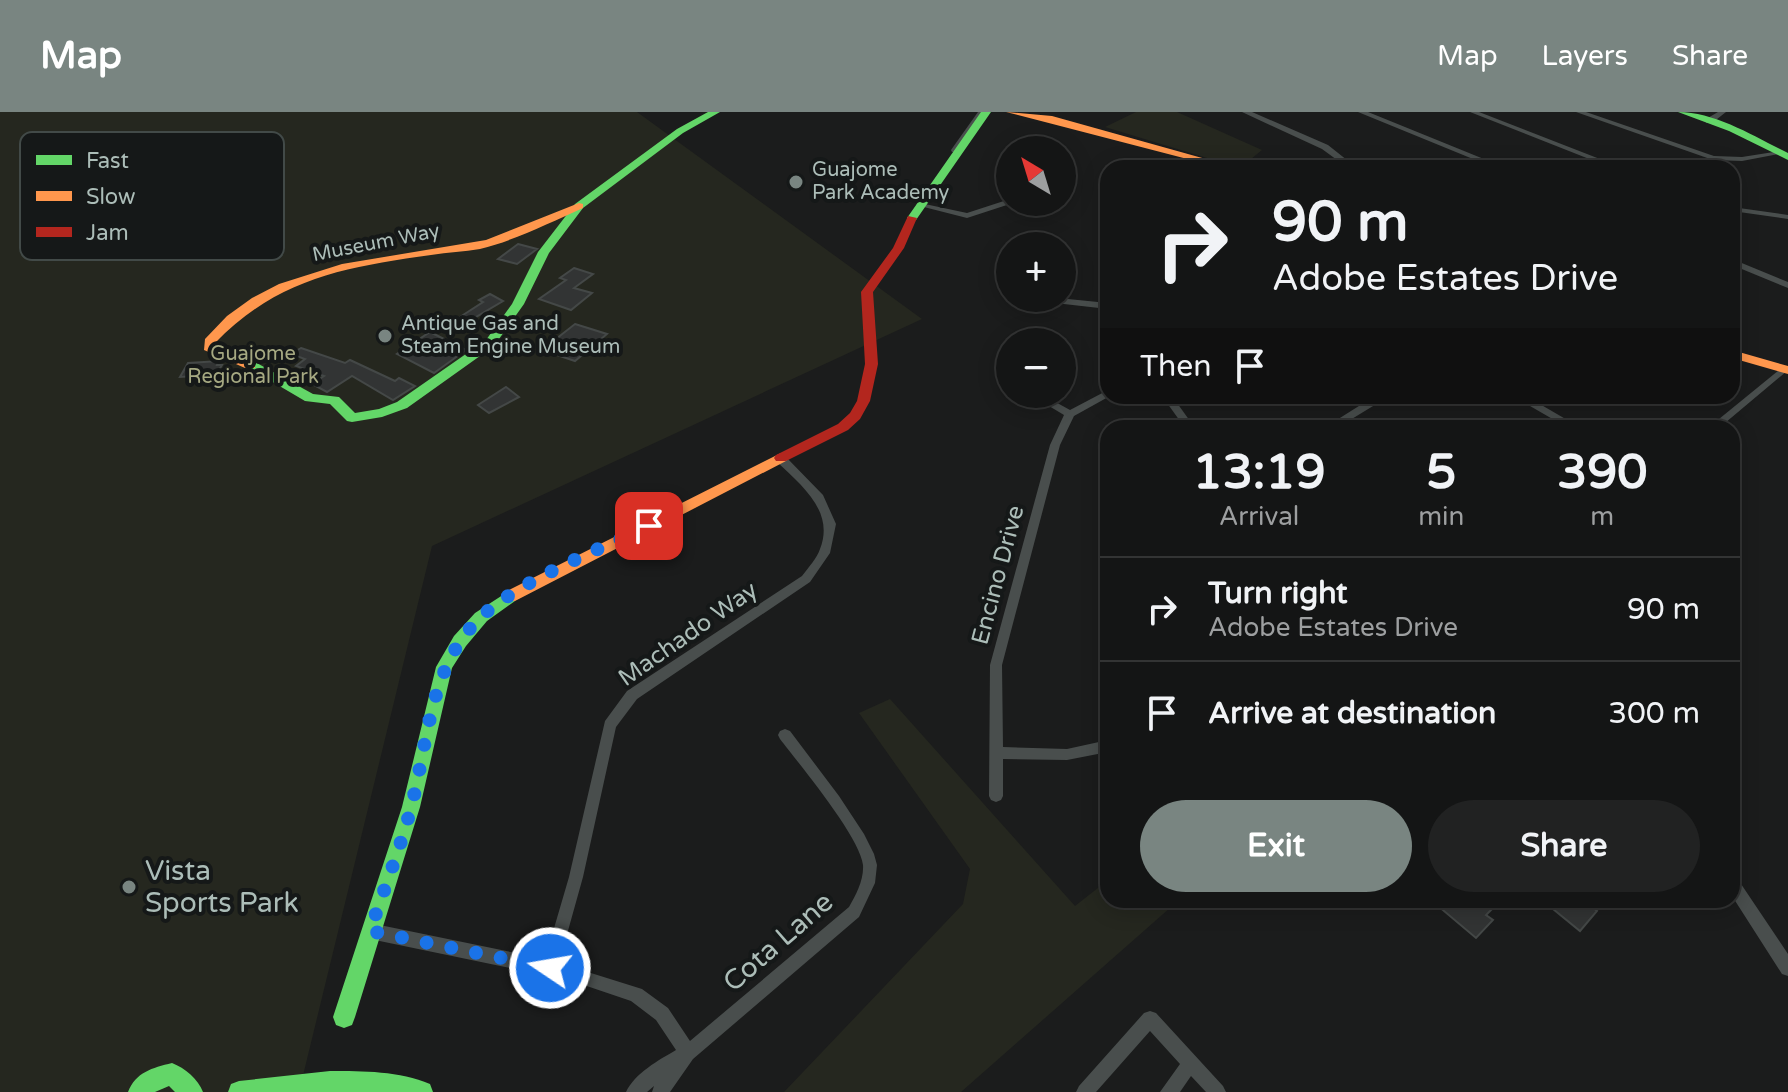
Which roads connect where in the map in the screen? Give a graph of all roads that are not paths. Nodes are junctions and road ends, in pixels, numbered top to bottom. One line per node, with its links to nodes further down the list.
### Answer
1 (715, 112): 16 (street, Museum Way)
2 (984, 112): 15 (street)
3 (1011, 112): 11 (street)
4 (1246, 112): 12 (street)
5 (1362, 112): 13 (street)
6 (1473, 112): 14 (street)
7 (1579, 112): 10 (street)
8 (1683, 112): 9 (street)
9 (1716, 116): 10 (street)
10 (1784, 155)
11 (1203, 160)
12 (1342, 160)
13 (1482, 160)
14 (1595, 160)
15 (920, 205): 17 (street); 36 (street)
16 (579, 206): 16 (street, Museum Way)
17 (996, 206)
18 (1740, 211): 19 (street)
19 (1767, 216): 20 (street); 21 (street)
20 (1788, 217)
21 (1772, 229)
22 (1740, 265): 23 (street)
23 (1788, 285)
24 (1076, 303): 25 (street)
25 (1100, 305)
26 (1740, 356): 27 (street)
27 (1786, 369): 35 (street)
28 (1100, 397): 32 (street)
29 (1369, 404): 33 (street)
30 (1532, 404): 34 (street)
31 (1059, 408): 32 (street)
32 (1070, 414): 39 (street, Encino Drive)
33 (1342, 420)
34 (1562, 420)
35 (1723, 420)
36 (781, 459): 42 (street); 43 (street, Machado Way)
37 (785, 735): 46 (street, Cota Lane)
38 (1100, 748): 39 (street)
39 (998, 753): 40 (street, Encino Drive)
40 (996, 796)
41 (1740, 895): 44 (street)
42 (370, 931): 43 (street); 45 (street)
43 (550, 968): 46 (street)
44 (1788, 968)
45 (344, 1017)
46 (688, 1053): 54 (street, Cota Lane); 55 (street, Cota Lane)
47 (1191, 1063): 56 (street); 57 (street); 58 (street)
48 (340, 1084): 51 (street); 52 (street); 53 (street)
49 (139, 1092): 50 (street)
50 (192, 1092)
51 (239, 1092)
52 (318, 1092)
53 (422, 1092)
54 (635, 1092)
55 (660, 1092)
56 (1085, 1092)
57 (1169, 1092)
58 (1217, 1092)

